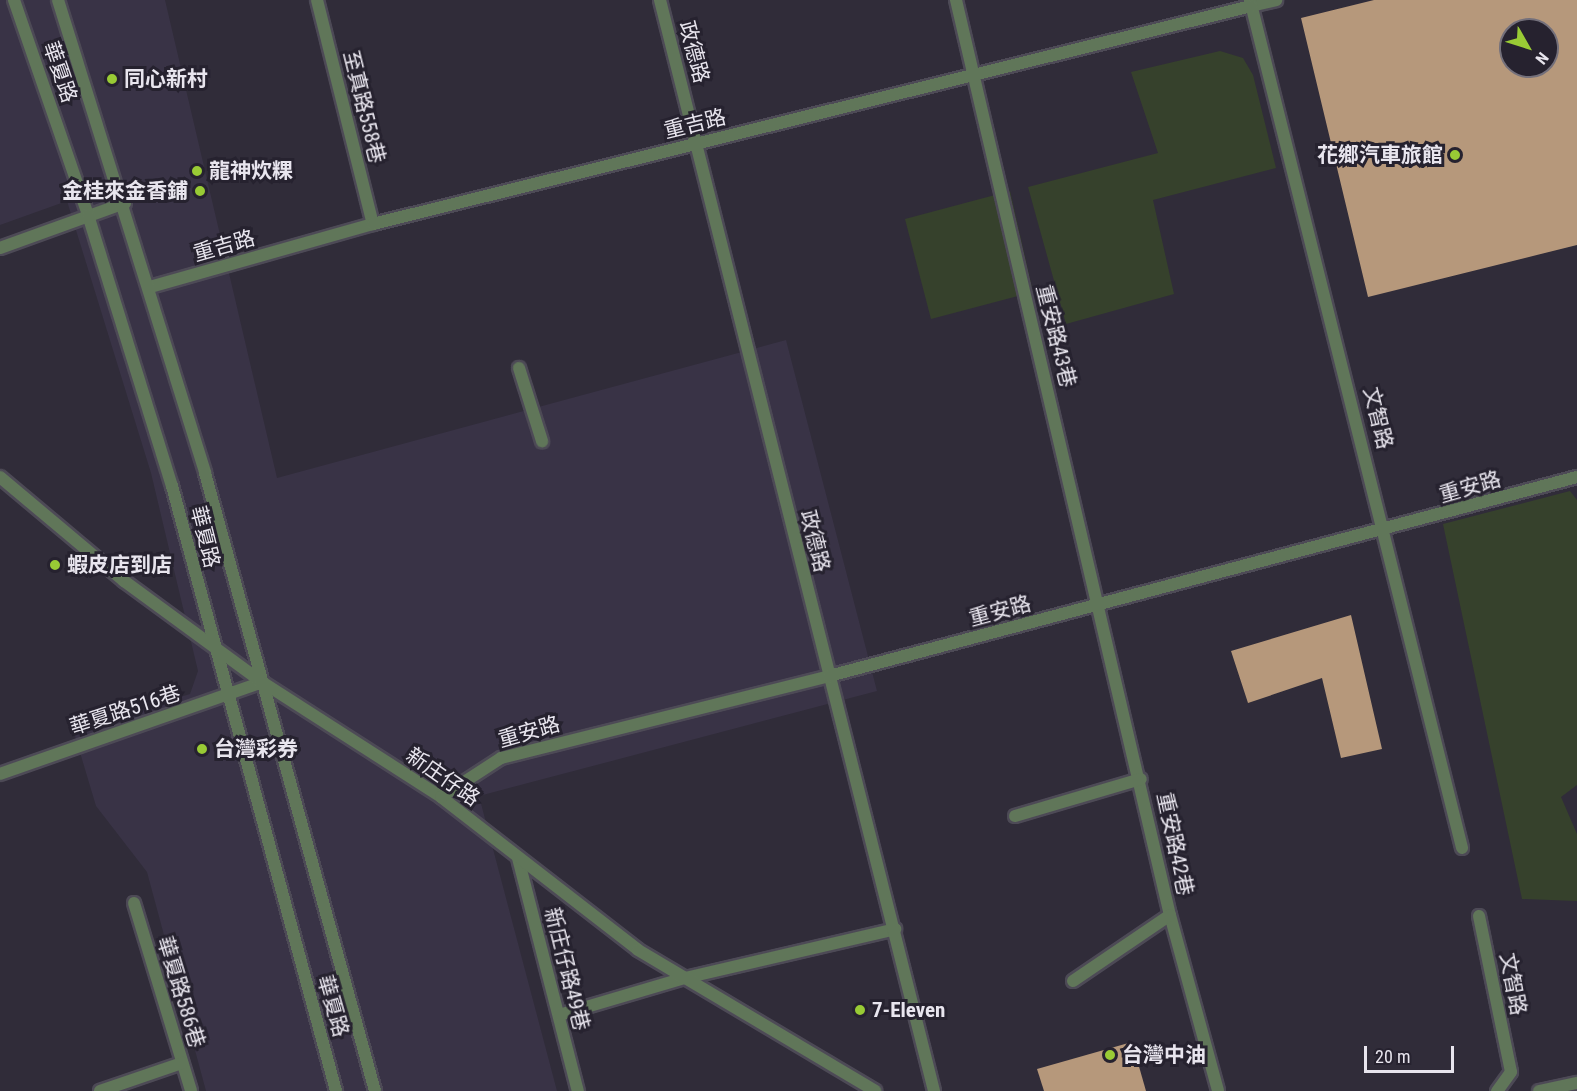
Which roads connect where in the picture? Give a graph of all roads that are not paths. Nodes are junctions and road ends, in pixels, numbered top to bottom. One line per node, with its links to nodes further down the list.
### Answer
1 (14, 0): 11 (street, 華夏路)
2 (58, 0): 10 (street, 華夏路)
3 (317, 0): 12 (street, 至真路558巷)
4 (660, 0): 9 (street, 政德路)
5 (956, 0): 8 (street, 重安路43巷)
6 (1276, 0): 7 (street, 重吉路)
7 (1251, 3): 8 (street, 重吉路); 19 (street, 文智路)
8 (973, 77): 9 (street, 重吉路); 20 (street, 重安路43巷)
9 (698, 143): 12 (street, 重吉路); 22 (street, 政德路)
10 (125, 202): 11 (street); 14 (street, 華夏路)
11 (88, 215): 13 (street); 21 (street, 華夏路)
12 (373, 224): 14 (street, 重吉路)
13 (0, 248)
14 (150, 287): 23 (street, 華夏路)
15 (519, 368): 16 (street)
16 (542, 441)
17 (0, 477): 21 (street, 新庄仔路)
18 (1577, 477): 19 (street, 重安路)
19 (1386, 530): 20 (street, 重安路); 29 (street, 文智路)
20 (1100, 604): 22 (street, 重安路); 26 (street, 重安路42巷)
21 (213, 647): 23 (street, 新庄仔路); 24 (street, 華夏路)
22 (829, 676): 27 (street, 重安路); 34 (street, 政德路)
23 (262, 682): 24 (street, 華夏路516巷); 27 (street, 新庄仔路); 43 (street, 華夏路)
24 (228, 697): 25 (street, 華夏路516巷); 42 (street, 華夏路)
25 (0, 774)
26 (1141, 779): 28 (street); 32 (street, 重安路42巷)
27 (441, 797): 30 (street, 新庄仔路)
28 (1015, 816)
29 (1462, 848)
30 (518, 858): 35 (street, 新庄仔路); 37 (street, 新庄仔路49巷)
31 (134, 903): 38 (street, 華夏路586巷)
32 (1170, 915): 36 (street); 47 (street, 重安路42巷)
33 (1479, 916): 48 (street, 文智路)
34 (895, 929): 35 (street); 46 (street, 政德路)
35 (685, 978): 37 (street); 45 (street, 新庄仔路)
36 (1073, 981)
37 (559, 1015): 44 (street, 新庄仔路49巷)
38 (182, 1063): 40 (street); 41 (street, 華夏路586巷)
39 (1577, 1083): 49 (street)
40 (100, 1091)
41 (191, 1091)
42 (336, 1091)
43 (375, 1091)
44 (578, 1091)
45 (875, 1091)
46 (934, 1091)
47 (1218, 1091)
48 (1497, 1091)
49 (1539, 1091)

